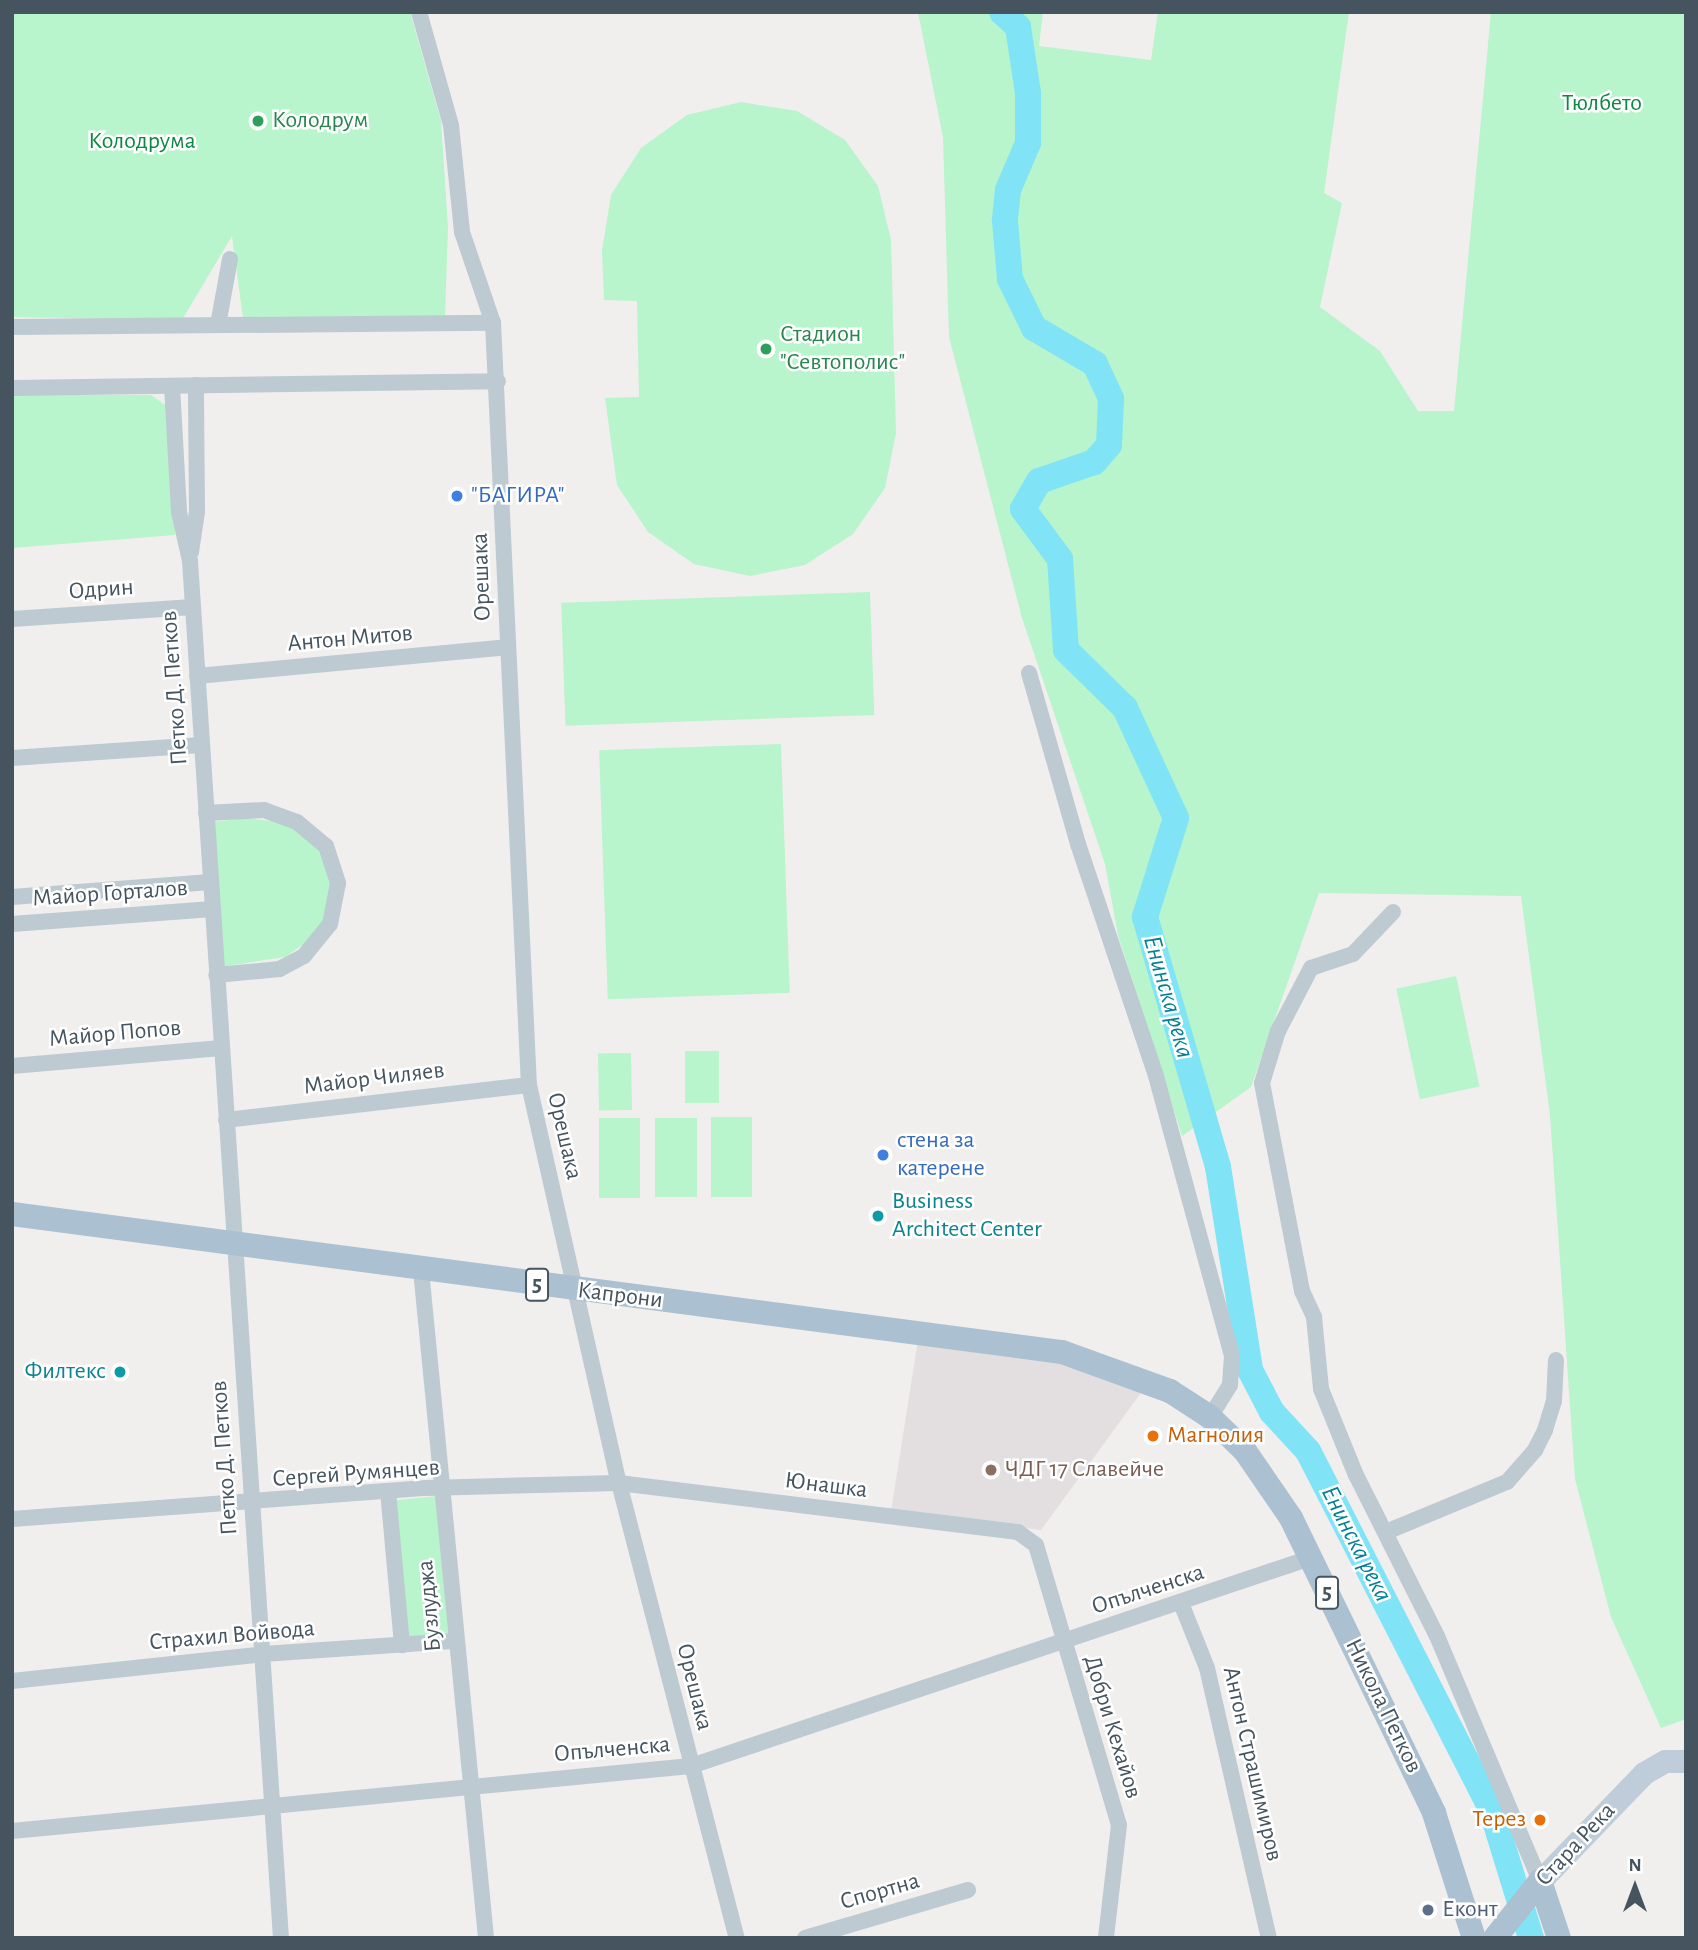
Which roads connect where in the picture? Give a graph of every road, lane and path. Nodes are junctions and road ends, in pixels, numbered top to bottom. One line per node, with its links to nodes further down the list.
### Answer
1 (419, 12): 3 (street, Орешака)
2 (230, 259): 4 (street)
3 (493, 323): 4 (street); 6 (street, Орешака)
4 (218, 325): 5 (street)
5 (12, 327)
6 (498, 381): 7 (street); 13 (street, Орешака)
7 (196, 385): 8 (street); 10 (street, Петко Д. Петков)
8 (172, 386): 9 (street); 10 (street, Петко Д. Петков)
9 (12, 388)
10 (190, 561): 11 (street, Петко Д. Петков)
11 (193, 607): 12 (street, Одрин); 15 (street, Петко Д. Петков)
12 (12, 619)
13 (507, 647): 15 (street, Антон Митов); 27 (street, Орешака)
14 (1029, 673): 35 (street)
15 (197, 676): 16 (street, Петко Д. Петков)
16 (201, 745): 17 (street); 18 (street, Петко Д. Петков)
17 (12, 758)
18 (206, 813): 19 (street, Петко Д. Петков); 24 (street)
19 (210, 881): 20 (street, Майор Горталов); 21 (street, Петко Д. Петков)
20 (12, 897)
21 (212, 909): 23 (street, Майор Горталов); 24 (street, Петко Д. Петков)
22 (1393, 912): 41 (street)
23 (12, 924)
24 (216, 975): 25 (street, Петко Д. Петков)
25 (221, 1048): 26 (street, Майор Попов); 28 (street, Петко Д. Петков)
26 (12, 1066)
27 (529, 1085): 28 (street, Майор Чиляев); 32 (street, Орешака)
28 (226, 1120): 30 (street, Петко Д. Петков)
29 (12, 1213): 30 (main road, Капрони / 5)
30 (233, 1244): 31 (main road, Капрони / 5); 39 (street, Петко Д. Петков)
31 (421, 1270): 32 (main road, Капрони / 5); 37 (street, Бузлуджа)
32 (576, 1290): 33 (main road, Капрони / 5); 36 (street, Орешака)
33 (1062, 1352): 35 (main road, Никола Петков / 5)
34 (1556, 1360): 41 (street)
35 (1210, 1417): 43 (main road, Никола Петков / 5)
36 (619, 1483): 37 (street, Сергей Румянцев); 42 (street, Юнашка); 51 (street, Орешака)
37 (442, 1490): 38 (street, Сергей Румянцев); 45 (street, Бузлуджа)
38 (388, 1491): 39 (street, Сергей Румянцев); 47 (street)
39 (251, 1504): 40 (street, Сергей Румянцев); 48 (street, Петко Д. Петков)
40 (12, 1519)
41 (1387, 1532): 55 (street)
42 (1027, 1536): 46 (street, Добри Кехайов)
43 (1310, 1558): 44 (street, Опълченска); 57 (main road, Никола Петков / 5)
44 (1181, 1603): 46 (street, Опълченска); 63 (street, Антон Страшимиров)
45 (456, 1641): 47 (street, Страхил Войвода); 52 (street, Бузлуджа)
46 (1062, 1642): 51 (street, Опълченска); 62 (street, Добри Кехайов)
47 (402, 1645): 48 (street, Страхил Войвода)
48 (263, 1654): 49 (street, Страхил Войвода); 53 (street, Петко Д. Петков)
49 (12, 1681)
50 (1676, 1761): 55 (street, Стара Река)
51 (691, 1766): 52 (street, Опълченска); 60 (street, Орешака)
52 (469, 1784): 53 (street, Опълченска); 59 (street, Бузлуджа)
53 (273, 1805): 54 (street, Опълченска); 58 (street, Петко Д. Петков)
54 (12, 1831)
55 (1536, 1887): 57 (main road, Стара Река / 5); 64 (main road)
56 (968, 1890): 61 (street, Спортна)
57 (1488, 1937)
58 (281, 1938)
59 (486, 1938)
60 (737, 1938)
61 (805, 1938)
62 (1106, 1938)
63 (1269, 1938)
64 (1559, 1938)

